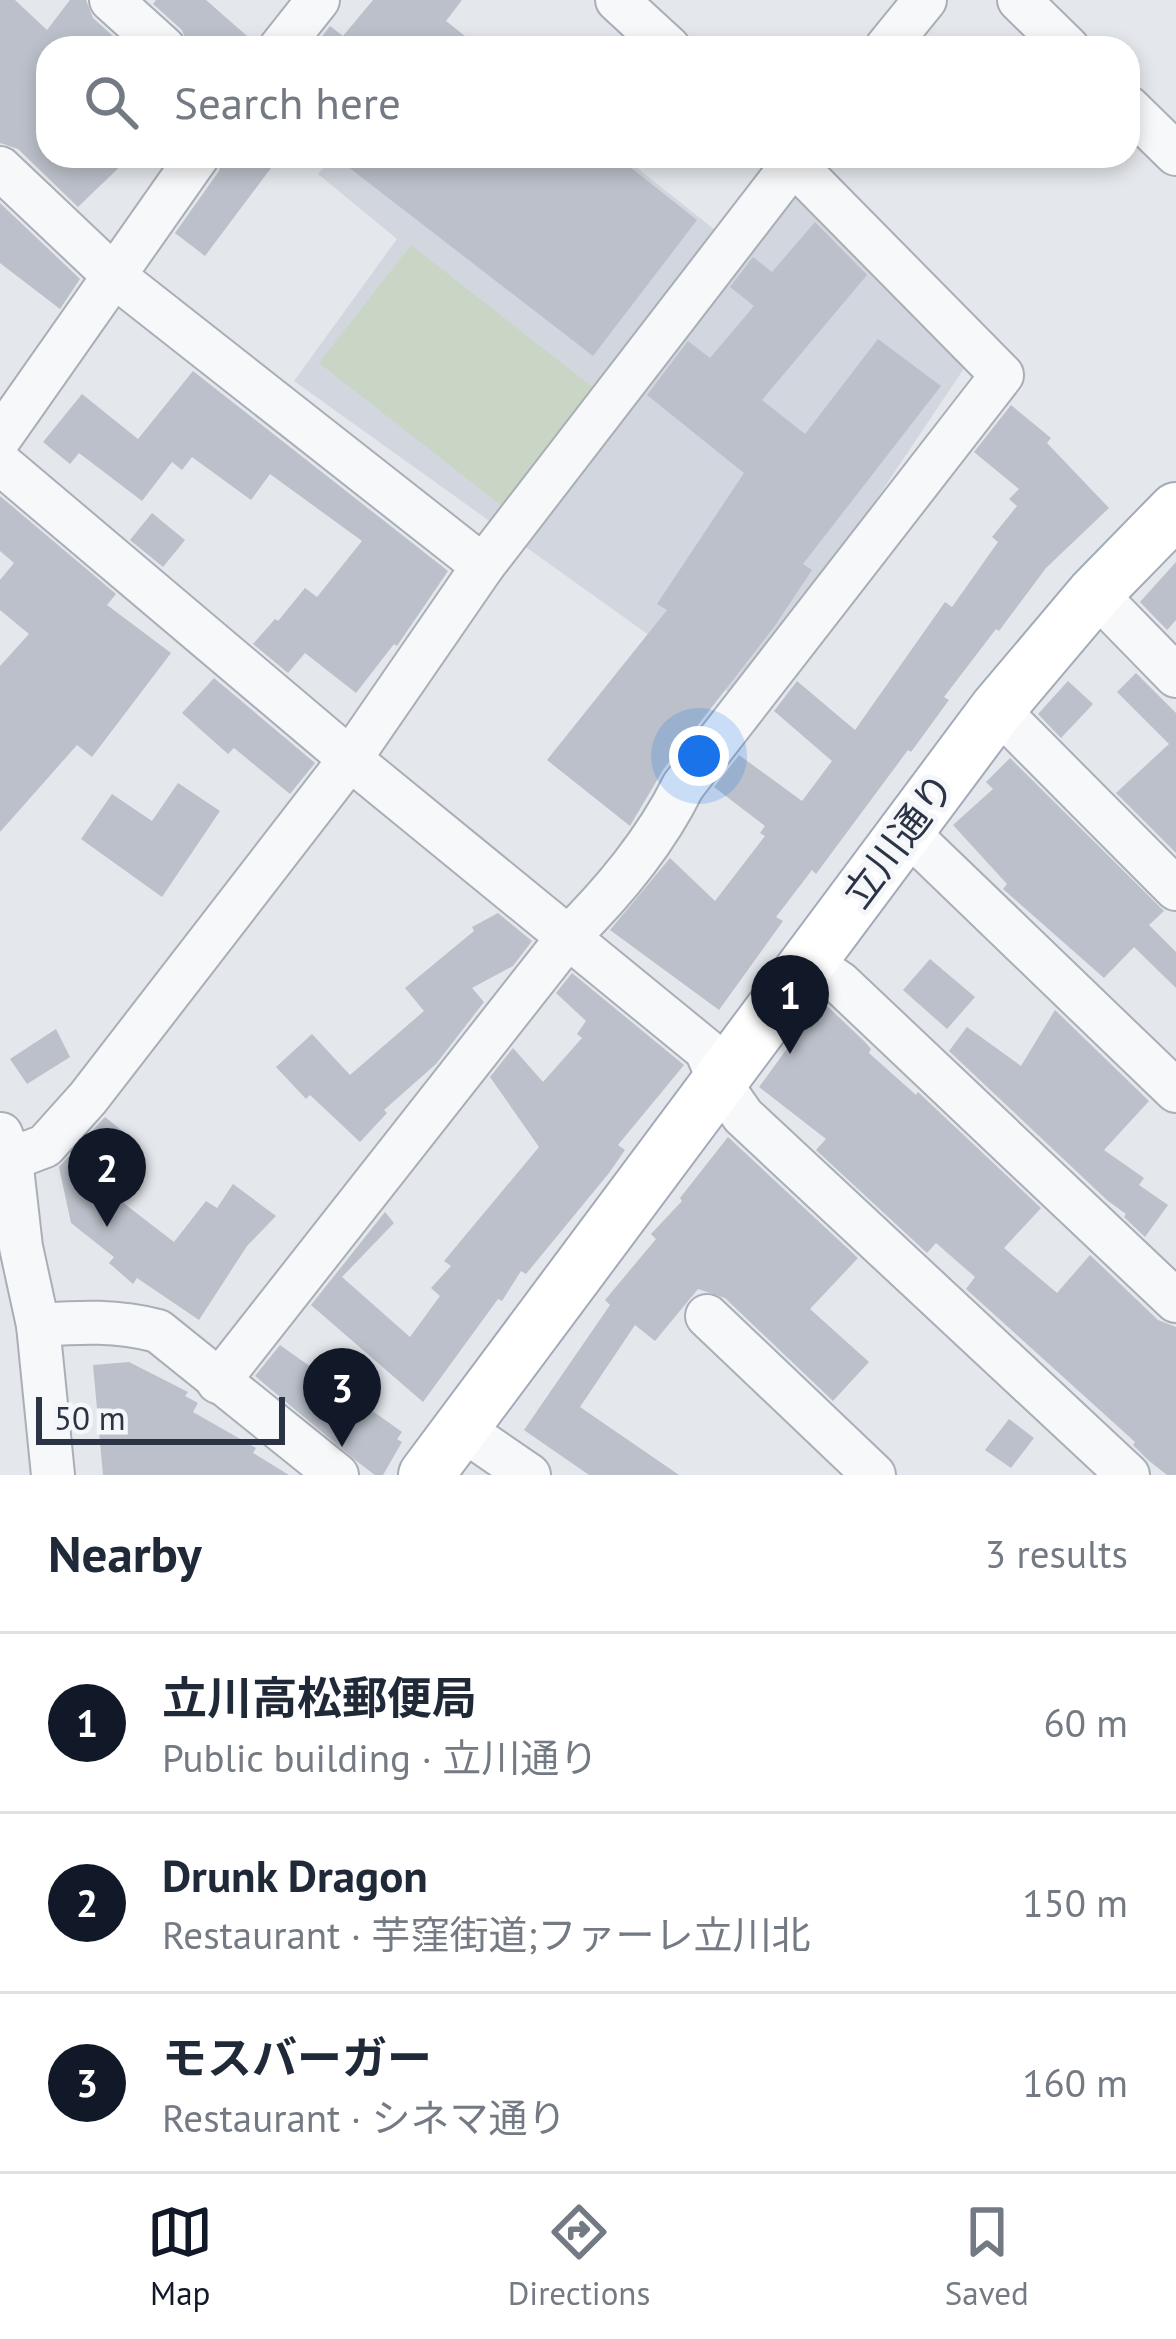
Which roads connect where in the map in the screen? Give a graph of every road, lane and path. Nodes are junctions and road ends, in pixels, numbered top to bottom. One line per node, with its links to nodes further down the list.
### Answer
1 (111, 0): 6 (street)
2 (318, 0): 7 (street)
3 (617, 0): 8 (street)
4 (925, 0): 9 (street)
5 (1019, 0): 10 (street)
6 (151, 36)
7 (290, 36)
8 (656, 36)
9 (896, 36)
10 (1056, 36)
11 (1140, 119): 12 (street)
12 (1176, 154)
13 (0, 168): 17 (street)
14 (189, 168): 17 (street)
15 (785, 168): 21 (street)
16 (803, 168): 28 (street)
17 (113, 275): 18 (street); 21 (street)
18 (0, 438)
19 (0, 463): 25 (street)
20 (1176, 510): 22 (main road, 立川通り)
21 (483, 566): 25 (street)
22 (1095, 592): 23 (street); 24 (main road, 立川通り)
23 (1176, 676)
24 (997, 709): 26 (main road, 立川通り); 27 (street)
25 (350, 759): 28 (street); 32 (street)
26 (904, 830): 29 (main road, 立川通り); 31 (street)
27 (1176, 889)
28 (568, 938): 30 (street); 37 (street)
29 (808, 961): 30 (main road, 立川通り); 34 (street)
30 (720, 1083): 38 (main road, 立川通り); 44 (street)
31 (1176, 1091)
32 (4, 1152): 33 (street)
33 (13, 1258): 36 (street)
34 (1176, 1301)
35 (707, 1316): 43 (street)
36 (38, 1325): 37 (street); 39 (street)
37 (218, 1382): 40 (street)
38 (459, 1427): 41 (main road, 立川通り); 42 (street)
39 (53, 1475)
40 (337, 1475)
41 (425, 1475)
42 (529, 1475)
43 (874, 1475)
44 (1128, 1475)

